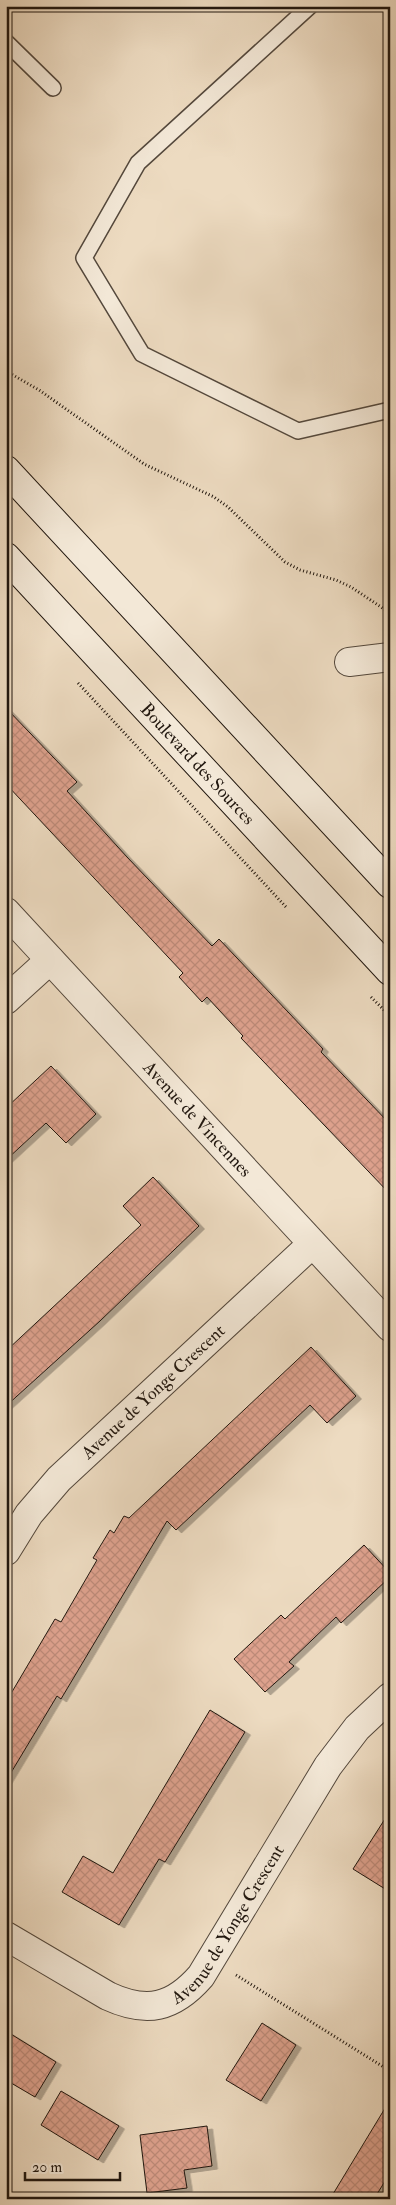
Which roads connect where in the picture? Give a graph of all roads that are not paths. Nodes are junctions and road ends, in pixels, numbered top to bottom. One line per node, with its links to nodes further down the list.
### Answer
1 (310, 6): 4 (lane)
2 (6, 42): 3 (lane)
3 (53, 88)
4 (390, 410)
5 (6, 470): 9 (street)
6 (6, 557): 12 (street, Boulevard des Sources)
7 (390, 657): 8 (street)
8 (349, 662)
9 (390, 884)
10 (6, 912): 11 (street, Avenue de Vincennes)
11 (50, 960): 13 (street); 14 (street, Avenue de Vincennes)
12 (390, 971)
13 (6, 1000)
14 (312, 1244): 15 (street, Avenue de Vincennes); 16 (street, Avenue de Yonge Crescent)
15 (390, 1327)
16 (6, 1551)
17 (390, 1697): 18 (street, Avenue de Yonge Crescent)
18 (6, 1936)

